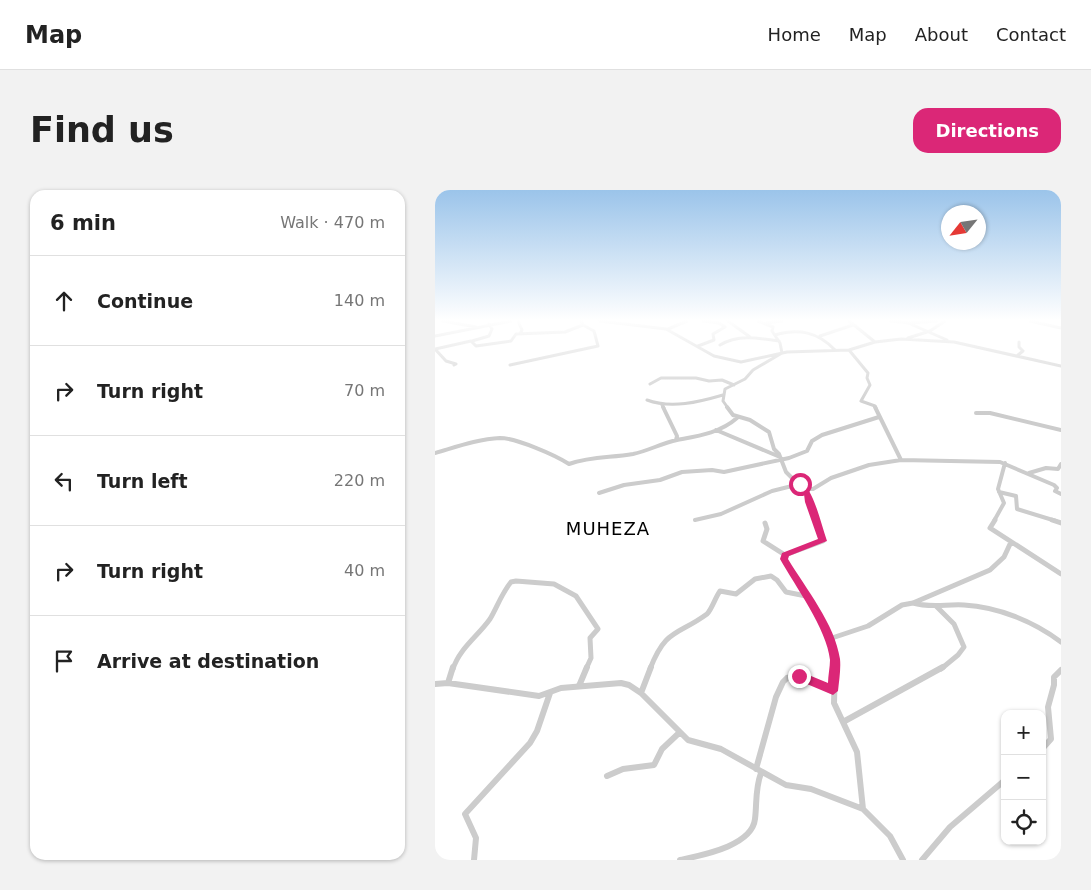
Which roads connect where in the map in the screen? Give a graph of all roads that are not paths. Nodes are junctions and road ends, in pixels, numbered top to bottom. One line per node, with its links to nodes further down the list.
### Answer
1 (440, 352): 11 (street)
2 (569, 352): 10 (street)
3 (708, 352): 12 (street)
4 (795, 352): 8 (street)
5 (851, 352): 20 (street)
6 (1005, 352): 9 (street)
7 (1021, 352): 9 (street)
8 (782, 353): 12 (street); 12 (street)
9 (1018, 355): 13 (street)
10 (510, 365)
11 (454, 366)
12 (750, 366): 15 (street)
13 (1061, 366)
14 (650, 384): 15 (street)
15 (735, 385): 16 (street)
16 (723, 395): 18 (street); 21 (street)
17 (647, 400): 18 (street)
18 (662, 405): 24 (street)
19 (976, 413): 23 (street)
20 (879, 417): 26 (street); 27 (street)
21 (737, 418): 22 (street); 26 (street)
22 (716, 430): 24 (street); 26 (street)
23 (1061, 430)
24 (676, 440): 25 (street)
25 (435, 453)
26 (780, 458): 31 (street); 34 (street)
27 (901, 460): 28 (street); 32 (street)
28 (1005, 463): 30 (street); 33 (street)
29 (1061, 464): 30 (street)
30 (1028, 473): 35 (street)
31 (800, 484): 32 (street); 36 (street)
32 (805, 489): 40 (street)
33 (999, 492): 38 (street); 39 (street)
34 (599, 493)
35 (1061, 494)
36 (695, 520)
37 (765, 523): 40 (street)
38 (1061, 523)
39 (1011, 542): 41 (street); 43 (street)
40 (785, 555): 42 (street)
41 (1061, 574)
42 (805, 596): 45 (street); 52 (street)
43 (913, 603): 44 (street); 45 (street)
44 (936, 606): 46 (street); 54 (street)
45 (829, 639): 51 (street)
46 (1061, 642)
47 (1061, 670): 56 (street)
48 (448, 683): 49 (street); 50 (street); 53 (street)
49 (435, 684)
50 (579, 686): 52 (street); 53 (street)
51 (833, 691): 54 (street); 57 (street)
52 (641, 693): 55 (street)
53 (550, 694): 61 (street)
54 (843, 722): 60 (street)
55 (679, 733): 57 (street); 58 (street)
56 (1046, 745)
57 (758, 771): 60 (street); 62 (street)
58 (607, 776)
59 (1001, 783): 64 (street)
60 (863, 809): 63 (street)
61 (474, 860)
62 (679, 860)
63 (903, 860)
64 (922, 860)

